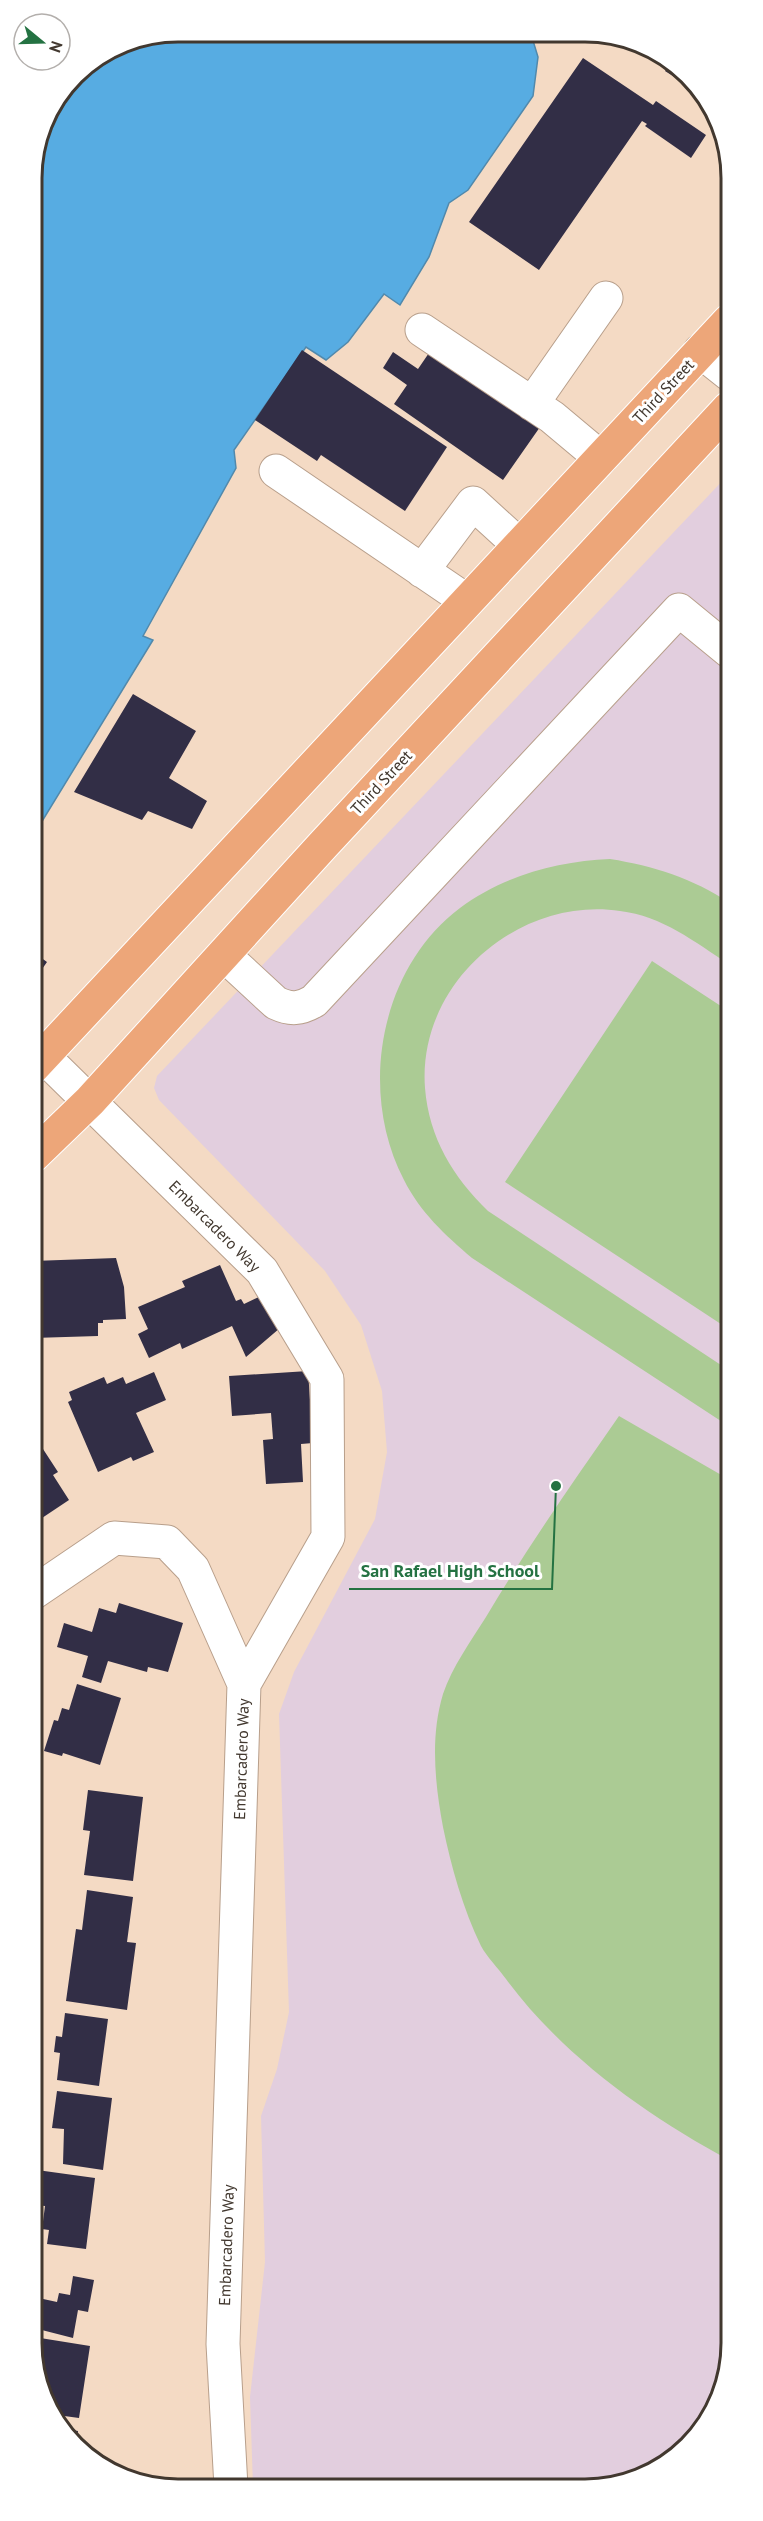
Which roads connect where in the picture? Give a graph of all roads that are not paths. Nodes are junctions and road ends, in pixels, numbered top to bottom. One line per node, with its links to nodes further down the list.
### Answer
1 (606, 298): 6 (street)
2 (721, 329): 4 (main road, Third Street)
3 (423, 330): 6 (street)
4 (700, 351): 5 (street); 8 (main road, Third Street)
5 (721, 368)
6 (532, 404): 8 (street)
7 (721, 417): 14 (main road, Third Street)
8 (601, 458): 10 (main road, Third Street)
9 (276, 471): 11 (street)
10 (519, 545): 11 (street); 12 (main road, Third Street)
11 (422, 571): 12 (street)
12 (467, 601): 15 (main road, Third Street)
13 (721, 644): 14 (street)
14 (224, 955): 17 (main road, Third Street)
15 (42, 1057)
16 (42, 1064): 17 (street, Embarcadero Way)
17 (90, 1101): 18 (main road, Third Street); 20 (street, Embarcadero Way)
18 (42, 1147)
19 (42, 1587): 20 (street)
20 (243, 1684): 21 (street, Embarcadero Way)
21 (231, 2479)

